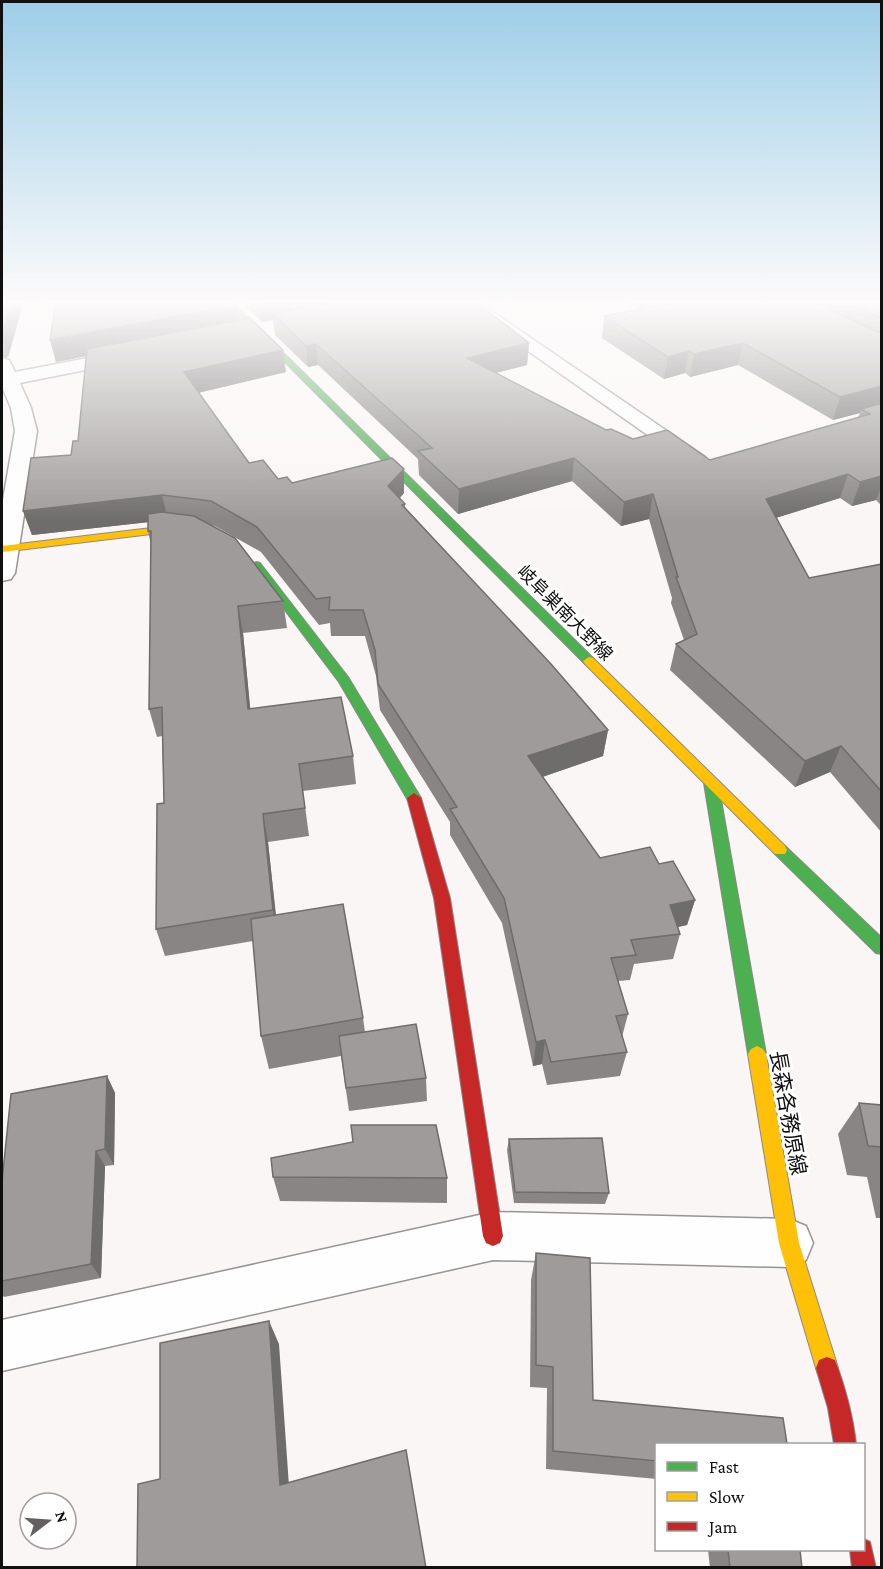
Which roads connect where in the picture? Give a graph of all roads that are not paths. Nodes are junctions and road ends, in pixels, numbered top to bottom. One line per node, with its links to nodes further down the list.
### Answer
1 (299, 374): 9 (main road, 岐阜巣南大野線)
2 (573, 374): 4 (street)
3 (4, 375): 6 (street)
4 (717, 462)
5 (206, 533): 6 (main road)
6 (5, 549): 8 (street)
7 (241, 553): 11 (main road)
8 (2, 573)
9 (711, 783): 10 (main road, 岐阜巣南大野線); 12 (main road, 長森各務原線)
10 (882, 948)
11 (493, 1236): 12 (street); 13 (street)
12 (789, 1243): 14 (main road, 長森各務原線)
13 (2, 1346)
14 (845, 1443)
15 (862, 1551): 16 (main road)
16 (864, 1568)

